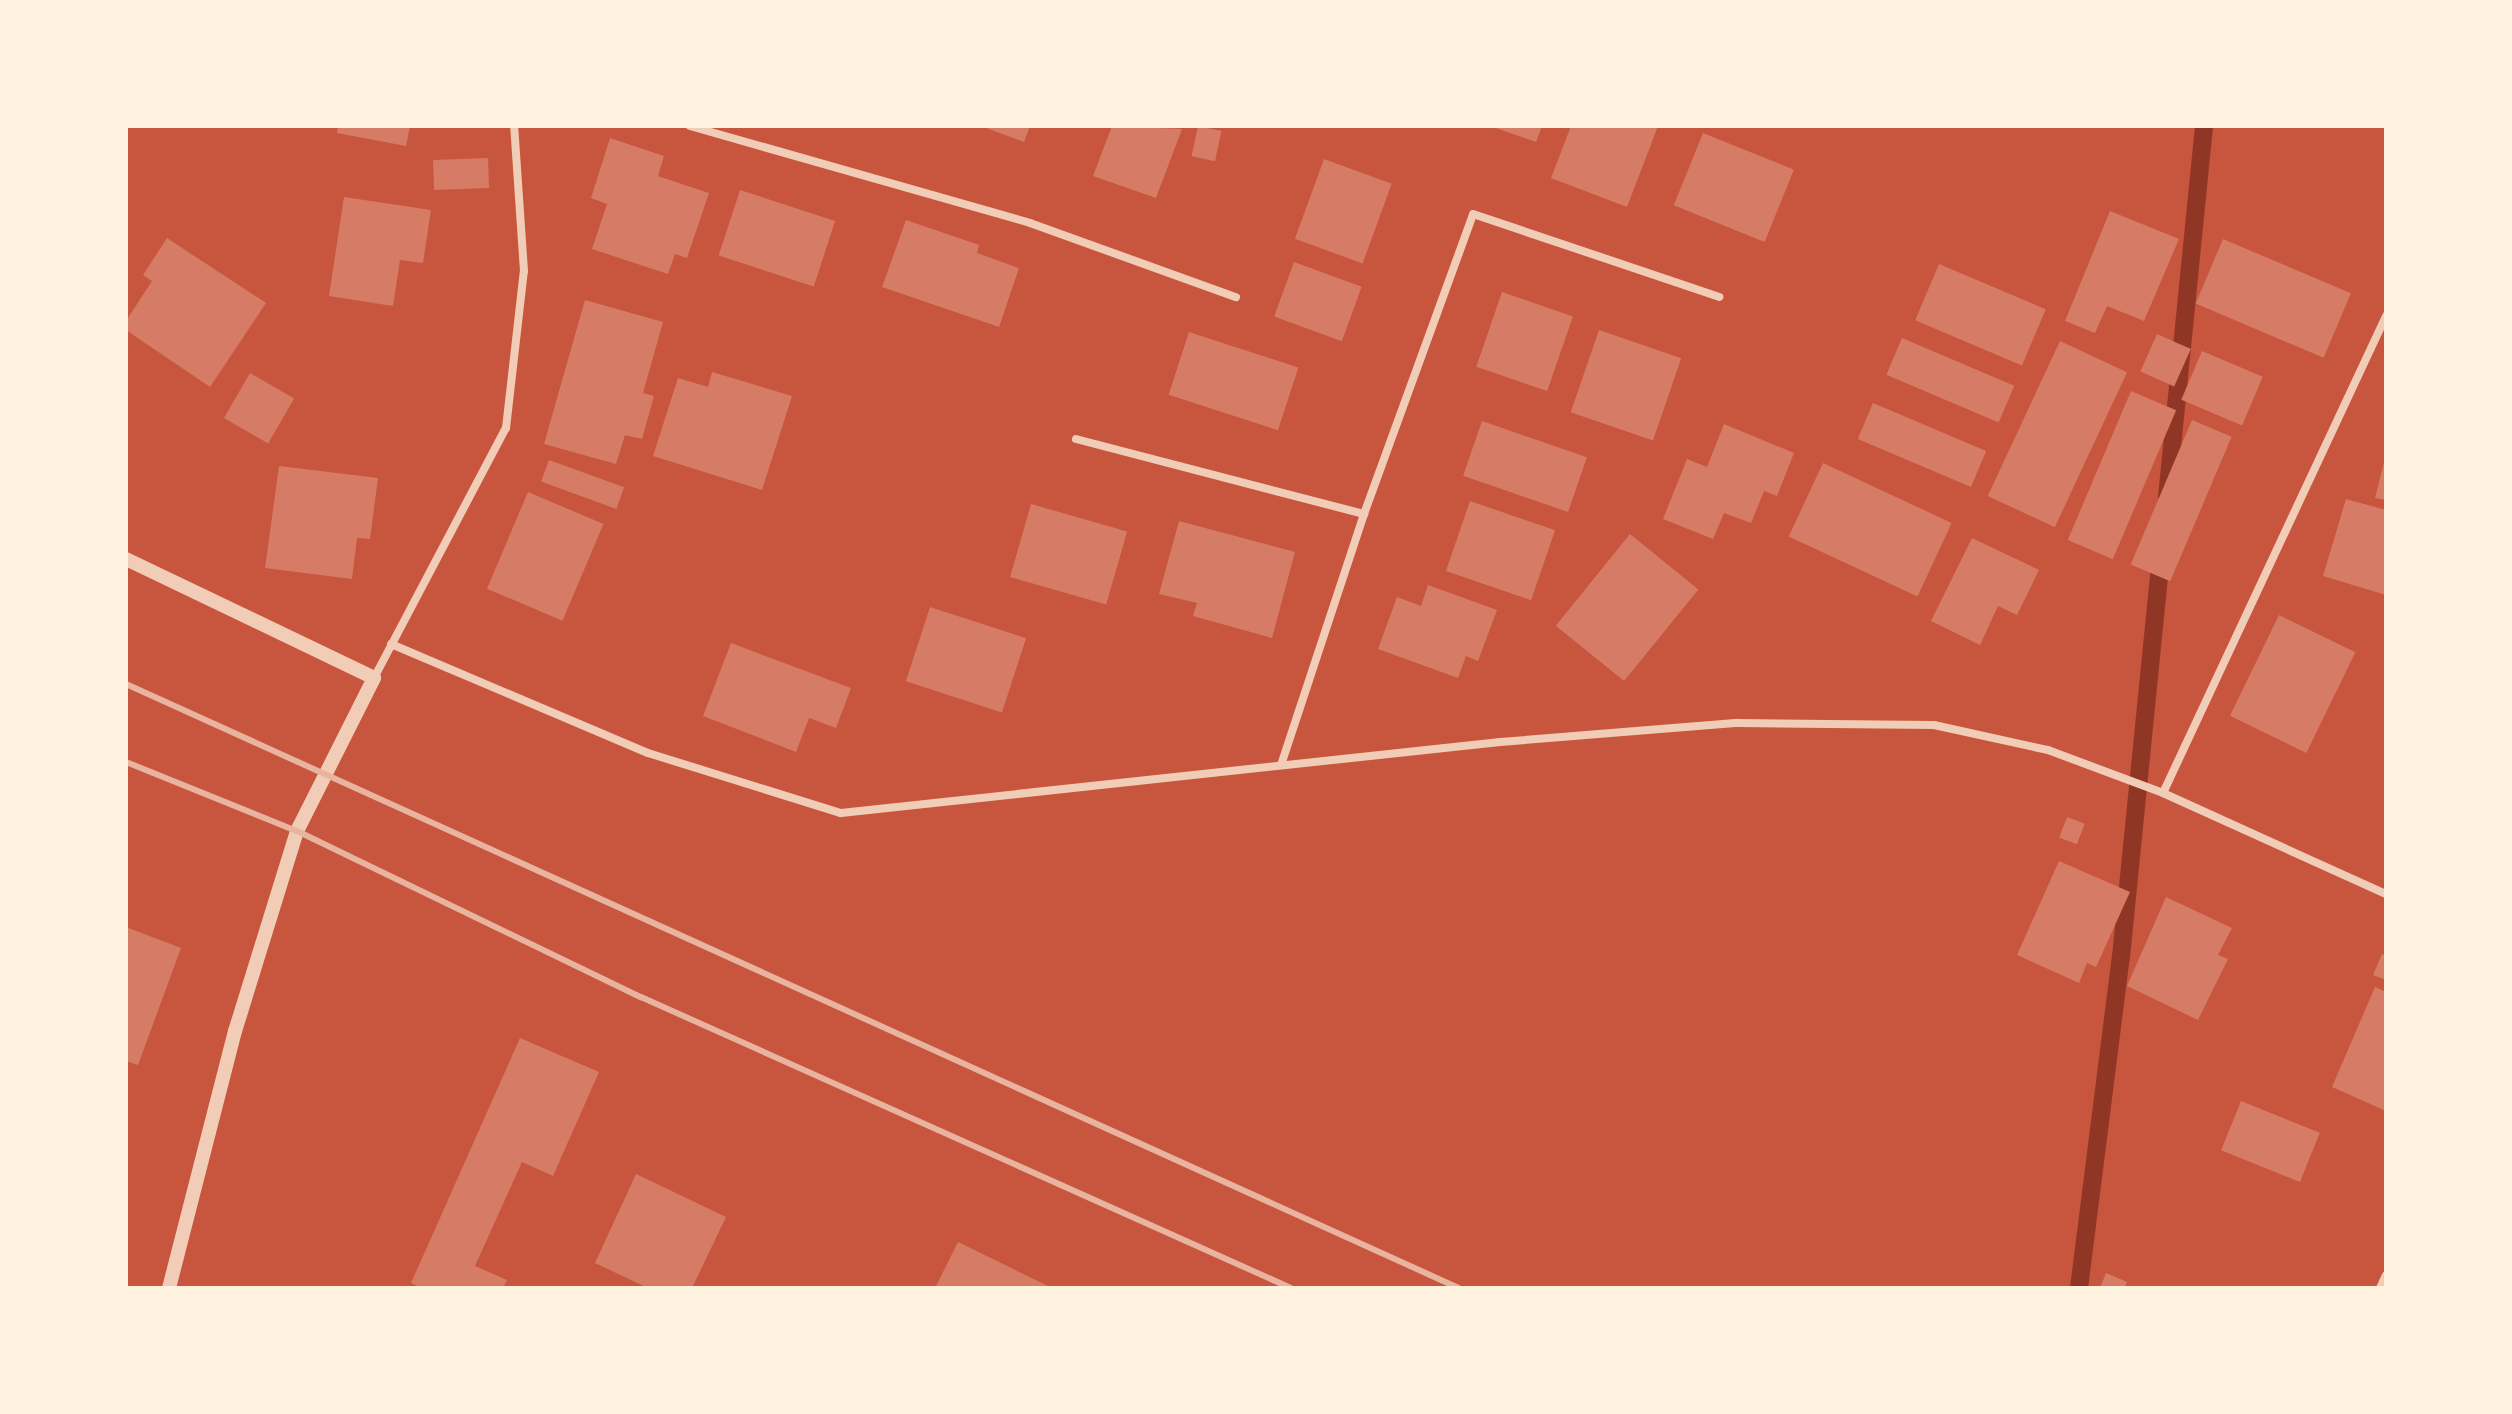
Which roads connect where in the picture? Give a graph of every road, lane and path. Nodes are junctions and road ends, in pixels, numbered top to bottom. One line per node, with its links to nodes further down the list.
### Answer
1 (514, 126): 9 (street)
2 (690, 126): 3 (street)
3 (1236, 297)
4 (1719, 297): 7 (street)
5 (2386, 316): 12 (street)
6 (1076, 439): 7 (street)
7 (1364, 514): 11 (street)
8 (126, 559): 10 (street)
9 (391, 644): 10 (street); 11 (street)
10 (374, 678): 15 (street)
11 (1282, 762): 12 (street)
12 (2163, 793): 13 (street)
13 (2386, 894)
14 (2386, 1275): 16 (street)
15 (169, 1288)
16 (2380, 1288)

